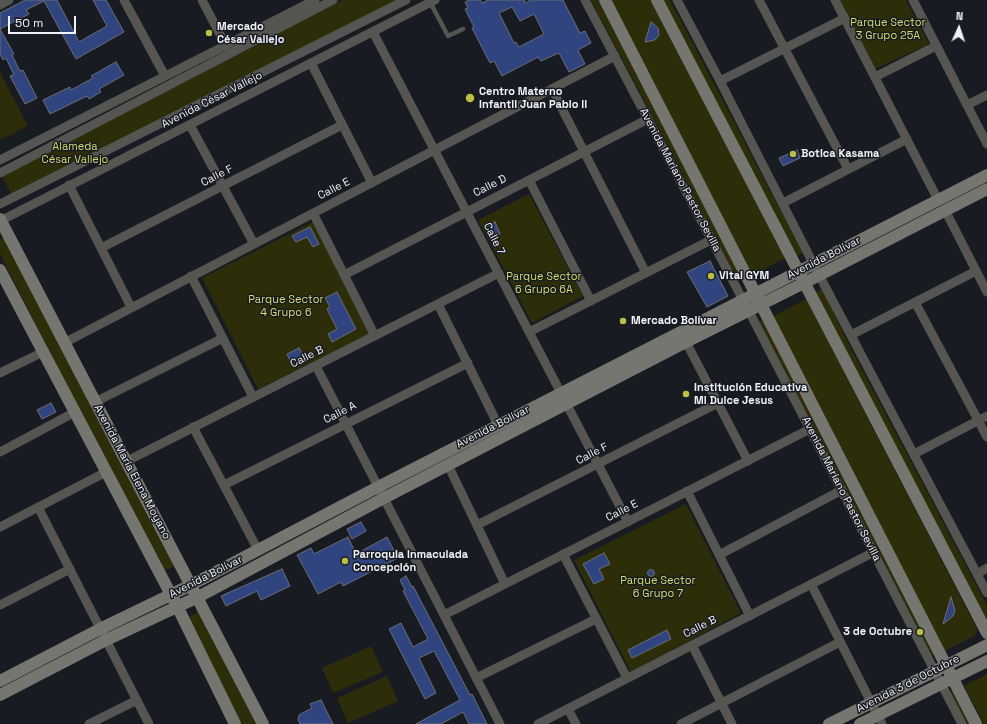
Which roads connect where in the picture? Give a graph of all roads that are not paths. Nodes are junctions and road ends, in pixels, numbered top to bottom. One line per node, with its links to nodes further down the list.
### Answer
1 (9, 0): 15 (street)
2 (124, 0): 24 (street)
3 (202, 0): 19 (street)
4 (315, 0): 19 (street)
5 (333, 0): 39 (street)
6 (406, 0): 48 (street, Avenida César Vallejo)
7 (585, 0): 22 (street, Avenida Mariano Pastor Sevilla)
8 (605, 0): 67 (street, Avenida Mariano Pastor Sevilla)
9 (657, 0): 58 (street)
10 (677, 0): 26 (street)
11 (759, 0): 21 (street)
12 (835, 0): 16 (street)
13 (912, 0): 20 (street)
14 (433, 1): 17 (lane); 18 (street, Avenida César Vallejo)
15 (0, 4)
16 (845, 18): 21 (street); 25 (street)
17 (463, 29)
18 (373, 32): 23 (street, Avenida César Vallejo); 35 (street, Calle 7)
19 (226, 46): 24 (street)
20 (936, 46): 25 (street); 29 (street)
21 (785, 49): 26 (street); 38 (street)
22 (615, 56): 27 (street, Calle E); 30 (street, Avenida Mariano Pastor Sevilla)
23 (311, 63): 31 (street, Avenida César Vallejo); 32 (street)
24 (165, 76): 37 (street)
25 (875, 77): 33 (street)
26 (720, 81): 47 (street)
27 (552, 89): 35 (street, Calle E); 36 (street)
28 (987, 95): 29 (street)
29 (967, 105): 34 (street)
30 (648, 119): 36 (street, Calle D); 53 (street, Avenida Mariano Pastor Sevilla)
31 (190, 124): 43 (street, Avenida César Vallejo); 44 (street)
32 (342, 125): 42 (street); 44 (street, Calle F)
33 (907, 140): 38 (street); 46 (street)
34 (987, 144)
35 (434, 150): 42 (street, Calle E); 50 (street, Calle 7)
36 (584, 152): 41 (street, Calle D); 61 (street)
37 (0, 160)
38 (848, 169): 47 (street)
39 (0, 173)
40 (987, 175): 46 (street, Avenida Bolívar)
41 (529, 180): 50 (street, Calle D); 69 (street)
42 (372, 183): 51 (street, Calle E)
43 (69, 185): 52 (street, Avenida César Vallejo); 55 (street)
44 (223, 186): 54 (street); 55 (street, Calle F)
45 (987, 189): 49 (street, Avenida Bolívar)
46 (938, 200): 56 (street, Avenida Bolívar)
47 (783, 203): 56 (street)
48 (0, 204)
49 (945, 210): 59 (street); 63 (street, Avenida Bolívar)
50 (467, 212): 60 (street, Calle 7); 62 (street, Calle D)
51 (313, 213): 54 (street, Calle E); 62 (street)
52 (0, 220): 79 (street, Avenida María Elena Moyano)
53 (712, 240): 61 (street); 68 (street, Avenida Mariano Pastor Sevilla)
54 (254, 244): 64 (street, Calle E)
55 (101, 248): 73 (street)
56 (814, 264): 58 (street, Avenida Bolívar); 63 (street)
57 (0, 270): 81 (street, Avenida María Elena Moyano)
58 (798, 271): 65 (street); 67 (street, Avenida Bolívar)
59 (976, 271): 66 (street); 70 (street)
60 (498, 273): 71 (street, Calle B); 75 (street, Calle 7)
61 (646, 273): 69 (street)
62 (344, 275): 77 (street)
63 (819, 275): 65 (street, Avenida Bolívar); 76 (street)
64 (191, 276): 73 (street, Calle E); 78 (street)
65 (804, 283): 72 (street, Avenida Bolívar); 133 (street)
66 (987, 292)
67 (756, 293): 68 (street, Avenida Bolívar); 72 (street, Avenida Mariano Pastor Sevilla)
68 (743, 299): 74 (street, Avenida Mariano Pastor Sevilla); 85 (street, Avenida Bolívar)
69 (590, 301): 75 (street)
70 (915, 302): 76 (street); 92 (street)
71 (438, 304): 77 (street, Calle B); 82 (street)
72 (761, 304): 74 (street, Avenida Bolívar); 139 (street, Avenida Mariano Pastor Sevilla)
73 (131, 307): 79 (street, Calle E)
74 (749, 310): 80 (street, Avenida Bolívar); 96 (street, Avenida Mariano Pastor Sevilla)
75 (529, 332): 85 (street, Calle 7)
76 (851, 335): 99 (street)
77 (375, 336): 83 (street, Calle B)
78 (223, 338): 86 (street); 87 (street)
79 (64, 342): 87 (street, Avenida María Elena Moyano)
80 (686, 342): 88 (street); 89 (street, Avenida Bolívar)
81 (43, 352): 84 (street); 90 (street, Avenida María Elena Moyano)
82 (468, 363): 93 (street, Calle A); 94 (street)
83 (316, 366): 86 (street, Calle B); 93 (street)
84 (0, 373)
85 (560, 392): 89 (street, Calle 7); 94 (street, Avenida Bolívar)
86 (253, 397): 95 (street, Calle B)
87 (95, 402): 101 (street, Avenida María Elena Moyano)
88 (718, 403): 100 (street); 102 (street, Calle F)
89 (567, 404): 102 (street, Calle 7); 103 (street, Avenida Bolívar)
90 (74, 412): 98 (street); 104 (street, Avenida María Elena Moyano)
91 (987, 416): 92 (street)
92 (978, 421): 97 (street); 99 (street)
93 (346, 424): 105 (street, Calle A); 106 (street)
94 (498, 425): 106 (street, Avenida Bolívar)
95 (193, 427): 101 (street, Calle B); 105 (street)
96 (810, 429): 100 (street, Calle E); 107 (street, Avenida Mariano Pastor Sevilla)
97 (987, 437)
98 (0, 452)
99 (914, 454): 120 (street)
100 (748, 461): 108 (street, Calle E)
101 (126, 462): 123 (street, Avenida María Elena Moyano)
102 (598, 464): 111 (street, Calle 7); 112 (street, Calle F)
103 (448, 465): 109 (street, Avenida Bolívar); 112 (street)
104 (106, 472): 110 (street); 125 (street, Avenida María Elena Moyano)
105 (224, 485): 114 (street)
106 (378, 487): 109 (street); 114 (street, Avenida Bolívar)
107 (842, 490): 115 (street, Avenida Mariano Pastor Sevilla); 117 (street)
108 (687, 491): 111 (street, Calle E); 117 (street)
109 (384, 498): 126 (street, Avenida Bolívar); 129 (street)
110 (38, 507): 113 (street); 119 (street)
111 (628, 522): 116 (street, Calle E)
112 (477, 525): 121 (street)
113 (0, 527)
114 (258, 550): 123 (street, Avenida Bolívar)
115 (874, 552): 122 (street, Calle B); 139 (street, Avenida Mariano Pastor Sevilla)
116 (563, 554): 121 (street, Calle E); 131 (street)
117 (719, 555): 130 (street)
118 (987, 568): 120 (street)
119 (70, 570): 127 (street); 132 (street)
120 (977, 574): 124 (street)
121 (505, 584): 129 (street, Calle E)
122 (811, 584): 130 (street, Calle B); 135 (street)
123 (191, 585): 125 (street, Avenida Bolívar); 126 (street, Avenida María Elena Moyano)
124 (987, 593)
125 (171, 594): 128 (street, Avenida María Elena Moyano); 132 (street, Avenida Bolívar)
126 (198, 596): 128 (street, Avenida Bolívar); 154 (street, Avenida María Elena Moyano)
127 (0, 605)
128 (177, 606): 134 (street, Avenida Bolívar); 153 (street, Avenida María Elena Moyano)
129 (444, 615): 140 (street)
130 (750, 616): 137 (street, Calle B)
131 (596, 619): 140 (street); 141 (street)
132 (100, 629): 134 (street); 143 (street, Avenida Bolívar)
133 (987, 633)
134 (106, 640): 145 (street, Avenida Bolívar); 146 (street)
135 (840, 642): 147 (street); 148 (street)
136 (987, 644): 139 (street, Avenida 3 de Octubre)
137 (692, 645): 141 (street, Calle B); 148 (street)
138 (987, 661): 142 (street, Avenida 3 de Octubre)
139 (940, 668): 142 (street, Avenida Mariano Pastor Sevilla); 144 (street, Avenida Mariano Pastor Sevilla); 147 (street, Avenida 3 de Octubre)
140 (476, 678): 155 (street)
141 (627, 678): 149 (street, Calle B)
142 (952, 678): 144 (street, Avenida 3 de Octubre); 163 (street, Avenida Mariano Pastor Sevilla)
143 (0, 681)
144 (941, 684): 150 (street, Avenida 3 de Octubre); 162 (street, Avenida Mariano Pastor Sevilla)
145 (0, 695)
146 (137, 700): 151 (street); 152 (street)
147 (871, 702): 150 (street); 160 (street, Avenida 3 de Octubre)
148 (721, 703): 158 (street); 159 (street)
149 (568, 708): 156 (street, Calle B); 157 (street)
150 (880, 720): 161 (street, Avenida 3 de Octubre)
151 (89, 724)
152 (149, 724)
153 (236, 724)
154 (263, 724)
155 (500, 724)
156 (538, 724)
157 (576, 724)
158 (681, 724)
159 (732, 724)
160 (829, 724)
161 (860, 724)
162 (962, 724)
163 (976, 724)

